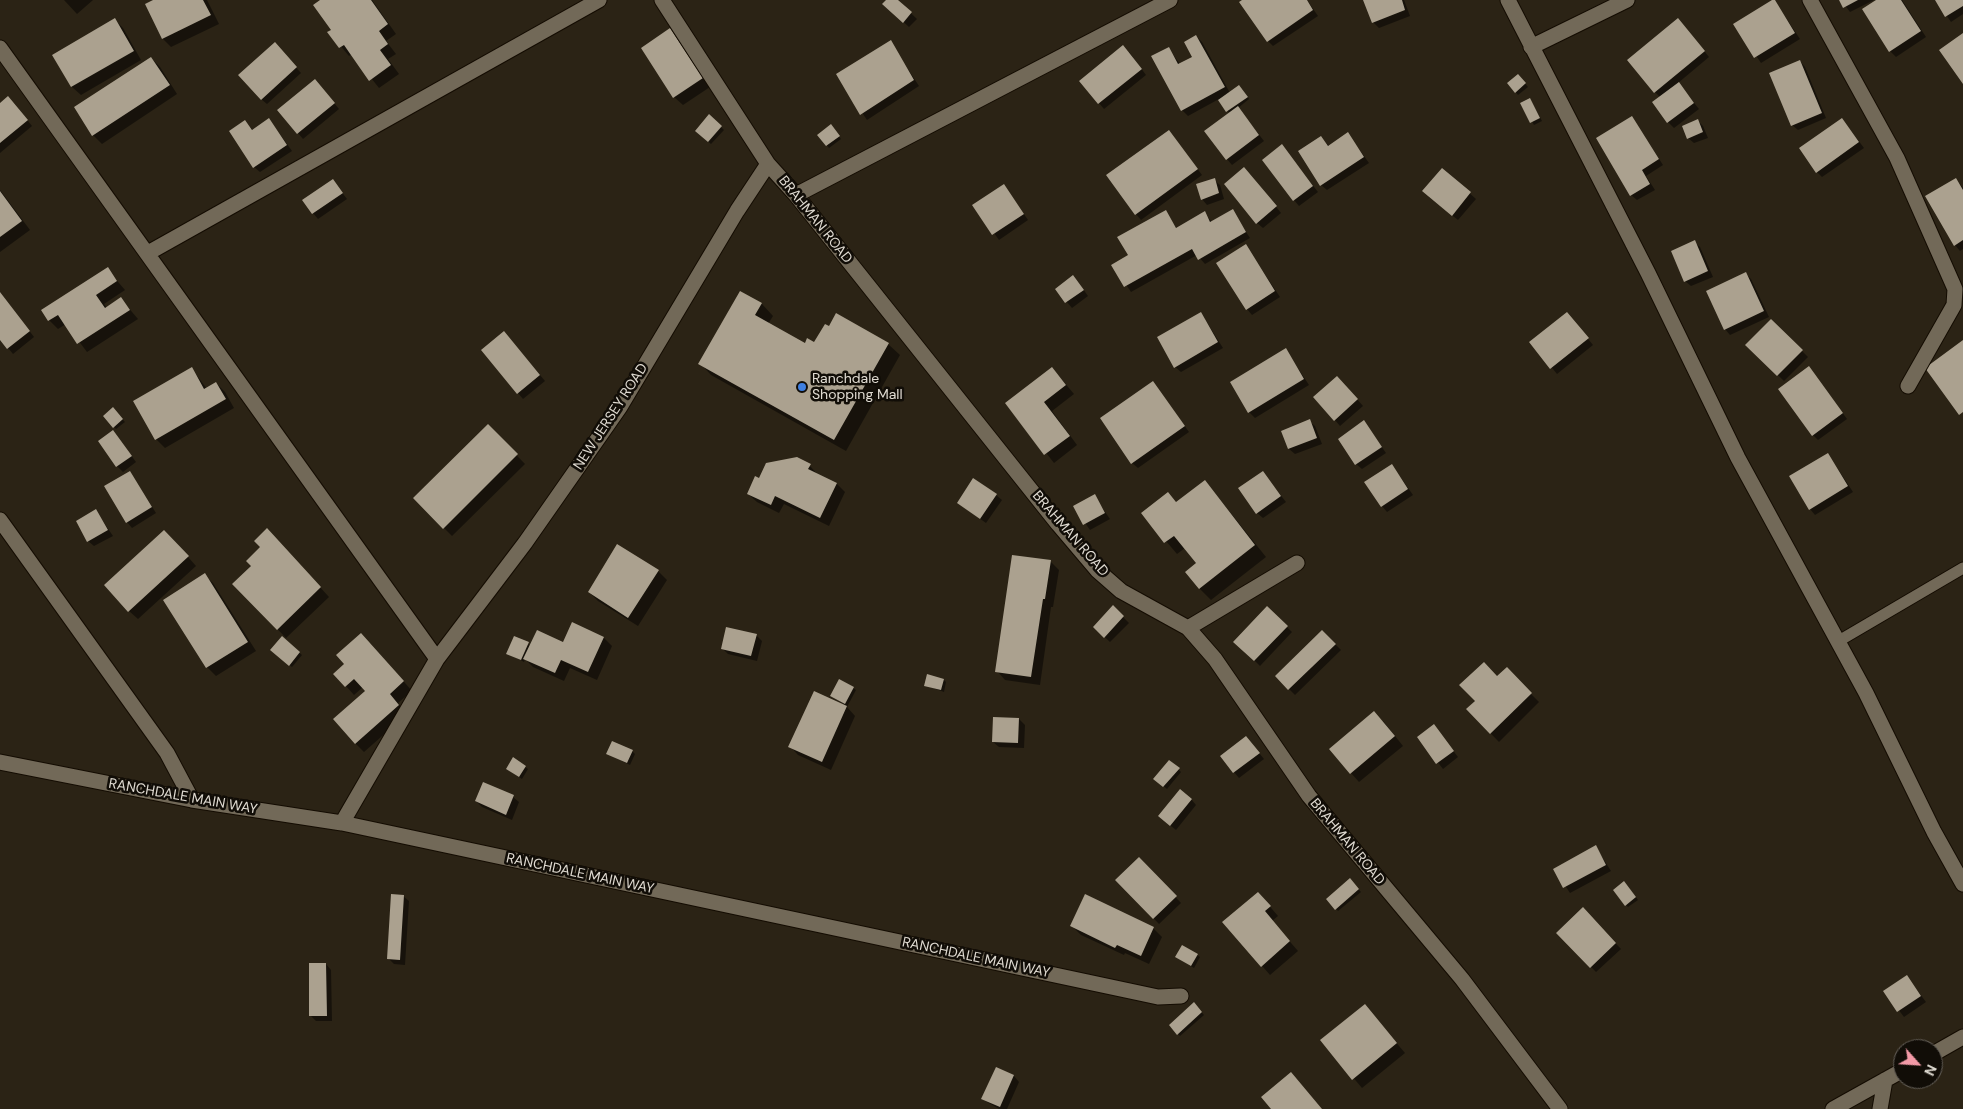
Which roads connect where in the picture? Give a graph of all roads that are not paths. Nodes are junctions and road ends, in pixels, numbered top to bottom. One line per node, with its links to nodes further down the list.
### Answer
1 (599, 0): 11 (street)
2 (662, 0): 9 (street, BRAHMAN ROAD)
3 (1170, 0): 10 (street)
4 (1508, 0): 7 (street)
5 (1627, 0): 7 (street)
6 (1810, 0): 12 (street)
7 (1531, 47): 17 (street)
8 (0, 48): 11 (street)
9 (768, 164): 10 (street, BRAHMAN ROAD); 18 (street, NEW JERSEY ROAD)
10 (796, 195): 16 (street, BRAHMAN ROAD)
11 (148, 253): 18 (street)
12 (1908, 386)
13 (0, 520): 20 (street)
14 (1297, 563): 16 (street)
15 (1963, 568): 17 (lane)
16 (1188, 628): 29 (street, BRAHMAN ROAD)
17 (1837, 642): 22 (street)
18 (438, 659): 21 (street, NEW JERSEY ROAD)
19 (0, 762): 20 (street, RANCHDALE MAIN WAY)
20 (192, 800): 21 (street, RANCHDALE MAIN WAY)
21 (342, 823): 23 (street, RANCHDALE MAIN WAY)
22 (1963, 884)
23 (1181, 996)
24 (1963, 1037): 25 (street)
25 (1943, 1048)
26 (1893, 1076): 27 (street)
27 (1885, 1080): 28 (street); 30 (street)
28 (1841, 1107)
29 (1560, 1109)
30 (1880, 1109)

